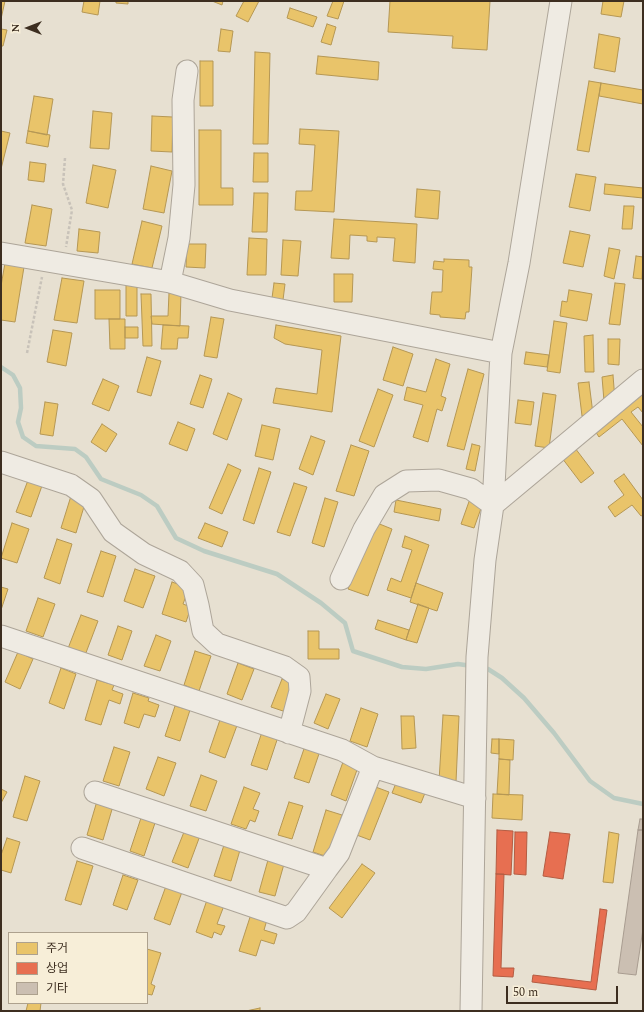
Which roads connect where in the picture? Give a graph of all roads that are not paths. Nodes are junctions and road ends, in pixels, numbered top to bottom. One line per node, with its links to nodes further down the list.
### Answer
1 (561, 1): 5 (street)
2 (186, 71): 4 (street)
3 (1, 253): 4 (street)
4 (170, 282): 5 (street)
5 (501, 353): 8 (street)
6 (643, 380): 8 (street)
7 (1, 462): 11 (street)
8 (493, 505): 9 (street); 14 (street)
9 (341, 579)
10 (1, 636): 11 (street)
11 (289, 733): 12 (street)
12 (374, 767): 14 (street); 16 (street)
13 (95, 792): 16 (street)
14 (475, 798): 17 (street)
15 (82, 848): 16 (street)
16 (327, 869)
17 (471, 1008)

